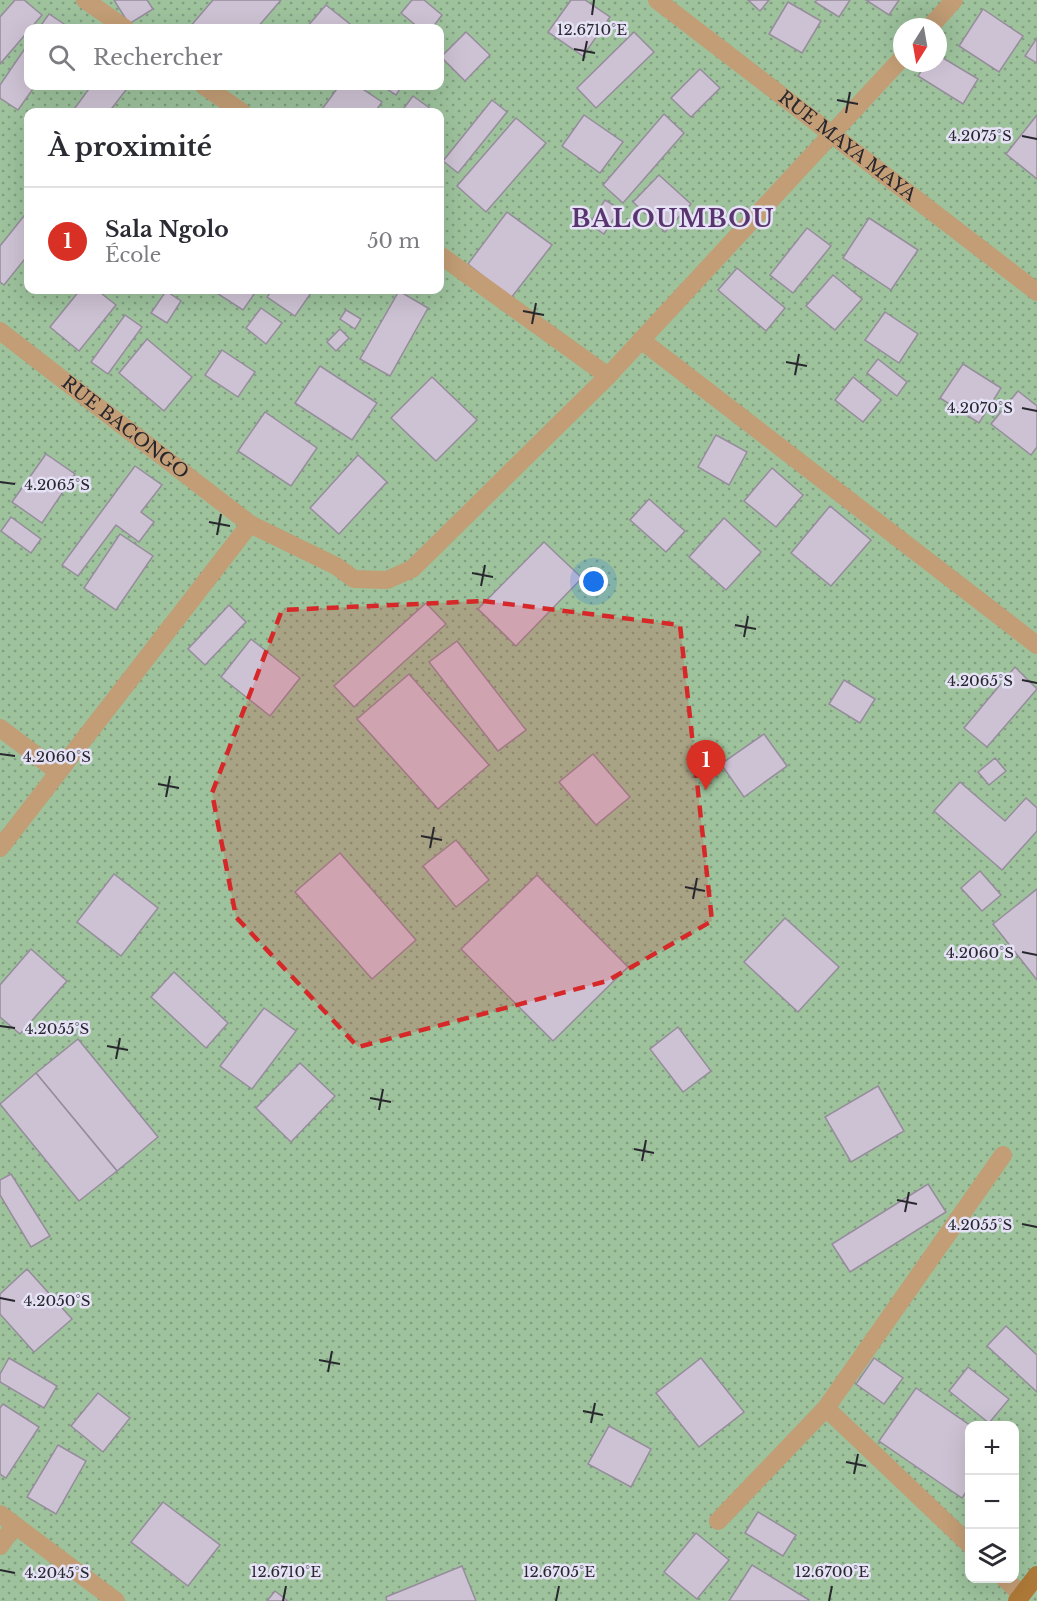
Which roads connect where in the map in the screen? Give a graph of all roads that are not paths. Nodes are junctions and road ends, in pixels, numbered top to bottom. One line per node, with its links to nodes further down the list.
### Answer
1 (85, 0): 5 (street)
2 (657, 0): 9 (street, RUE MAYA MAYA)
3 (954, 0): 4 (street)
4 (938, 18)
5 (119, 24)
6 (893, 68): 9 (street, RUE BACONGO)
7 (210, 90): 8 (street)
8 (236, 108)
9 (832, 135): 11 (street, RUE MAYA MAYA); 13 (street, RUE BACONGO)
10 (444, 258): 14 (street)
11 (1037, 292)
12 (0, 331): 15 (street, RUE BACONGO)
13 (641, 340): 14 (street, RUE BACONGO); 16 (street)
14 (608, 376): 15 (street, RUE BACONGO)
15 (250, 524): 18 (street)
16 (1037, 645)
17 (0, 728): 18 (street)
18 (57, 771): 19 (street)
19 (0, 848)
20 (1004, 1155): 21 (street)
21 (826, 1408): 23 (street); 24 (street)
22 (7, 1520): 25 (street); 29 (street)
23 (718, 1521)
24 (965, 1541)
25 (0, 1546)
26 (1037, 1575): 28 (street)
27 (1008, 1583): 28 (street)
28 (1020, 1598)
29 (116, 1601)

